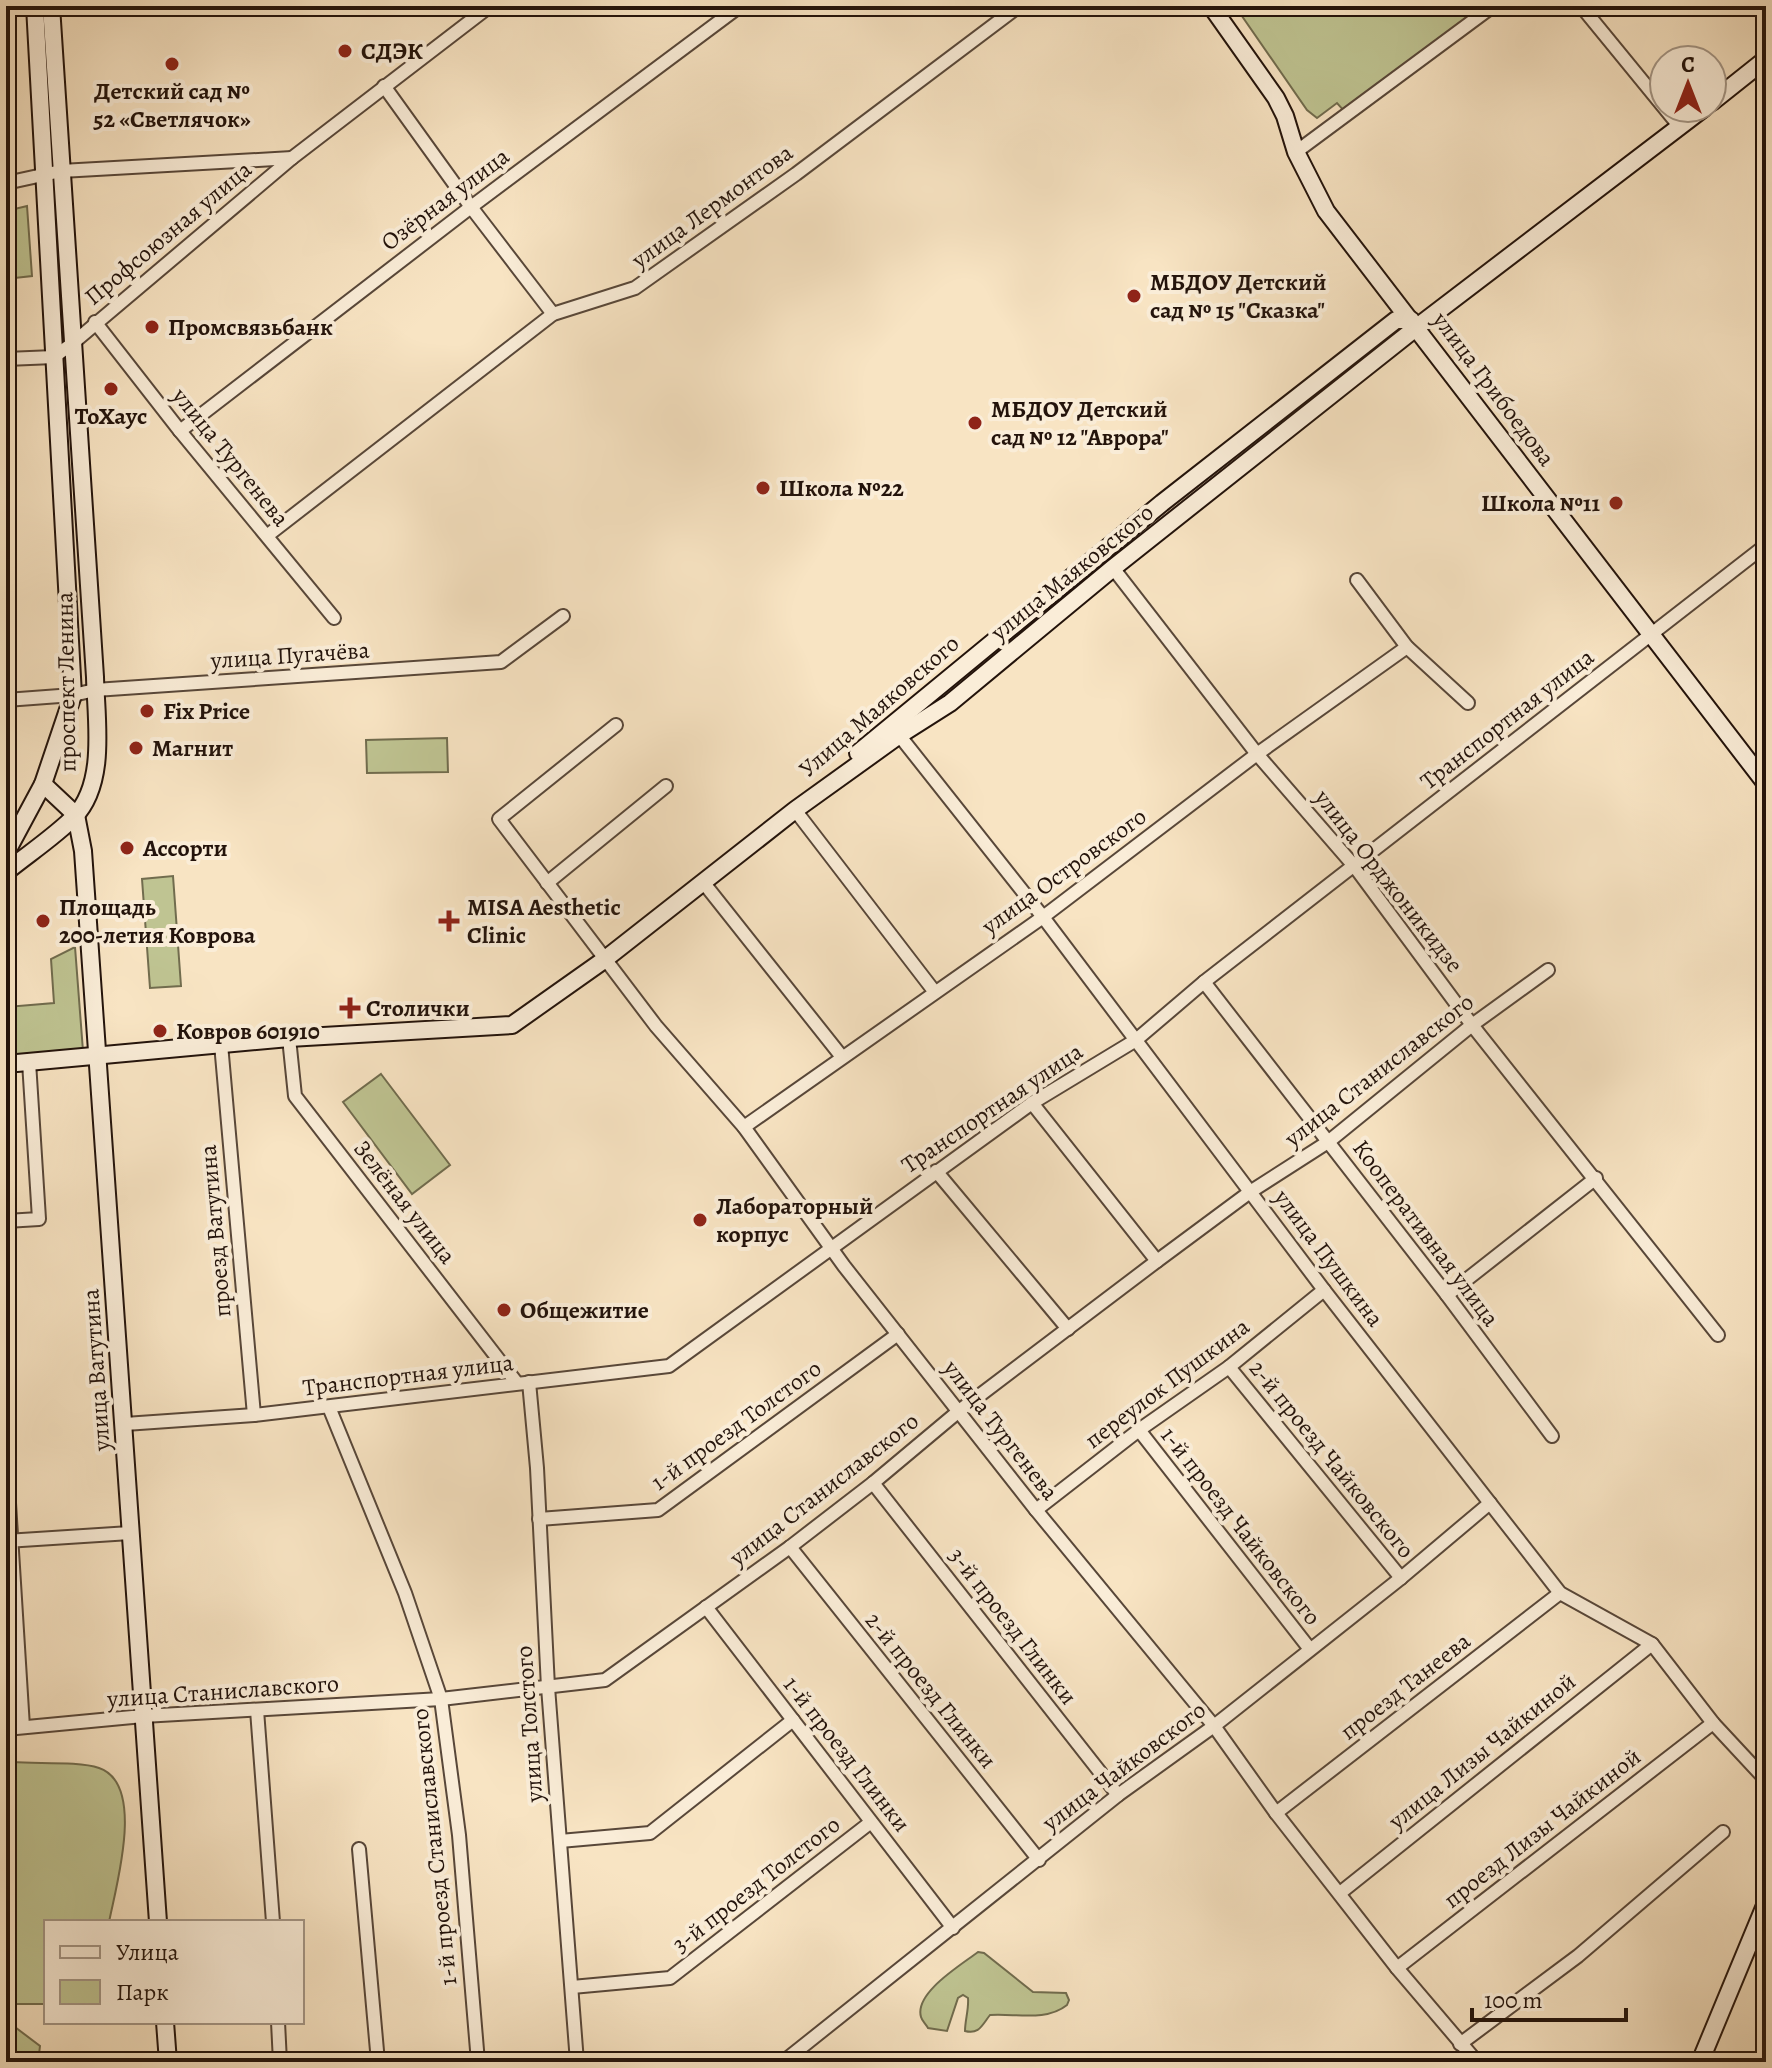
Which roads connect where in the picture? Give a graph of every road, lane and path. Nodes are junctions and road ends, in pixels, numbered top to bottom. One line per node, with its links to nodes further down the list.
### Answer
1 (35, 6): 17 (street, проспект Ленина)
2 (51, 6): 16 (street, проспект Ленина)
3 (490, 6): 10 (street, Профсоюзная улица)
4 (740, 6): 19 (street, Озёрная улица)
5 (1019, 6): 20 (street, улица Лермонтова)
6 (1211, 6): 14 (street, улица Грибоедова)
7 (1493, 6): 14 (street)
8 (1581, 6): 13 (street)
9 (1766, 59): 11 (street)
10 (384, 86): 15 (street, Профсоюзная улица); 19 (street)
11 (1728, 89)
12 (1684, 124): 13 (street, улица Маяковского)
13 (1680, 127): 22 (street, улица Маяковского)
14 (1296, 152): 22 (street, улица Грибоедова)
15 (292, 158): 16 (street); 21 (street, Профсоюзная улица)
16 (61, 171): 17 (street); 23 (street, проспект Ленина)
17 (43, 175): 18 (street); 24 (street, проспект Ленина)
18 (6, 183)
19 (471, 207): 20 (street); 26 (street, Озёрная улица)
20 (553, 314): 27 (street, улица Лермонтова)
21 (95, 322): 23 (street, Профсоюзная улица); 26 (street, улица Тургенева)
22 (1414, 323): 29 (street, улица Маяковского); 33 (street, улица Грибоедова); 40 (street, Улица Маяковского)
23 (73, 343): 24 (street, Профсоюзная улица); 35 (street, проспект Ленина)
24 (54, 357): 25 (street); 36 (street, проспект Ленина)
25 (6, 359)
26 (180, 431): 27 (street, улица Тургенева)
27 (268, 535): 32 (street, улица Тургенева)
28 (1766, 545): 33 (street, Транспортная улица)
29 (1113, 568): 40 (street, улица Маяковского); 41 (street, улица Орджоникидзе)
30 (1357, 580): 34 (street)
31 (563, 616): 35 (street, улица Пугачёва)
32 (334, 618)
33 (1649, 635): 43 (street, улица Грибоедова); 48 (street, Транспортная улица)
34 (1407, 647): 38 (street); 41 (street, улица Островского)
35 (95, 690): 36 (street, улица Пугачёва); 46 (street, проспект Ленина)
36 (73, 695): 37 (street, улица Пугачёва); 42 (street, проспект Ленина)
37 (6, 700)
38 (1468, 703)
39 (616, 725): 51 (street, улица Тургенева)
40 (894, 730): 45 (street, улица Маяковского); 52 (street, улица Пушкина)
41 (1257, 754): 48 (street, улица Орджоникидзе); 52 (street, улица Островского)
42 (43, 784): 46 (street, проспект Ленина); 47 (street)
43 (1766, 784)
44 (666, 786): 51 (street)
45 (795, 810): 50 (street, улица Маяковского); 56 (street)
46 (76, 815): 49 (street); 61 (street, улица Ватутина)
47 (6, 853)
48 (1355, 867): 55 (street, Транспортная улица); 57 (street, улица Орджоникидзе)
49 (6, 872)
50 (703, 882): 53 (street, улица Маяковского); 62 (street)
51 (547, 883): 53 (street, улица Тургенева)
52 (1043, 917): 56 (street, улица Островского); 59 (street, улица Пушкина)
53 (604, 960): 58 (street, улица Маяковского); 66 (street, улица Тургенева)
54 (1548, 970): 57 (street, улица Станиславского)
55 (1204, 982): 59 (street, Транспортная улица); 67 (street, Кооперативная улица)
56 (934, 991): 62 (street, улица Островского)
57 (1472, 1025): 67 (street, улица Станиславского); 69 (street, улица Орджоникидзе)
58 (289, 1038): 60 (street, улица Маяковского); 80 (street, Зелёная улица)
59 (1136, 1040): 65 (street, Транспортная улица); 70 (street, улица Пушкина)
60 (221, 1044): 61 (street, улица Маяковского); 83 (street, проезд Ватутина)
61 (97, 1055): 63 (street, улица Маяковского); 84 (street, улица Ватутина)
62 (842, 1057): 66 (street, улица Островского)
63 (29, 1062): 64 (street, улица Маяковского); 71 (street)
64 (6, 1064)
65 (1032, 1103): 68 (street, Транспортная улица); 73 (street)
66 (744, 1127): 72 (street, улица Тургенева)
67 (1328, 1142): 70 (street, улица Станиславского); 75 (street, Кооперативная улица)
68 (936, 1171): 72 (street, Транспортная улица); 76 (street)
69 (1596, 1178): 75 (street); 78 (street, улица Орджоникидзе)
70 (1250, 1192): 73 (street, улица Станиславского); 74 (street, улица Пушкина)
71 (6, 1221)
72 (831, 1247): 77 (street, улица Тургенева); 80 (street, Транспортная улица)
73 (1157, 1261): 76 (street, улица Станиславского)
74 (1324, 1290): 79 (street, переулок Пушкина); 89 (street, улица Пушкина)
75 (1447, 1295): 86 (street, Кооперативная улица)
76 (1068, 1329): 82 (street, улица Станиславского)
77 (898, 1334): 82 (street, улица Тургенева); 91 (street, 1-й проезд Толстого)
78 (1718, 1335)
79 (1229, 1367): 85 (street, переулок Пушкина); 95 (street, 2-й проезд Чайковского)
80 (522, 1382): 81 (street, Транспортная улица); 91 (street, улица Толстого)
81 (329, 1407): 83 (street, Транспортная улица); 101 (street, 1-й проезд Станиславского)
82 (959, 1411): 88 (street, улица Станиславского); 90 (street, улица Тургенева)
83 (254, 1415): 84 (street, Транспортная улица)
84 (125, 1424): 92 (street, улица Ватутина)
85 (1139, 1430): 90 (street, переулок Пушкина); 99 (street, 1-й проезд Чайковского)
86 (1552, 1436)
87 (6, 1455): 93 (street)
88 (873, 1483): 94 (street, улица Станиславского); 110 (street, 3-й проезд Глинки)
89 (1490, 1503): 95 (street, улица Чайковского); 96 (street, улица Пушкина)
90 (1036, 1510): 106 (street, улица Тургенева)
91 (539, 1519): 100 (street, улица Толстого)
92 (130, 1533): 93 (street); 103 (street, улица Ватутина)
93 (8, 1540): 107 (street)
94 (790, 1547): 97 (street, улица Станиславского); 116 (street, 2-й проезд Глинки)
95 (1401, 1578): 99 (street, улица Чайковского)
96 (1560, 1593): 98 (street, улица Пушкина); 111 (street, проезд Танеева)
97 (706, 1607): 100 (street, улица Станиславского); 104 (street, 1-й проезд Глинки)
98 (1652, 1644): 105 (street, улица Пушкина); 117 (street, улица Лизы Чайкиной)
99 (1309, 1648): 106 (street, улица Чайковского)
100 (548, 1687): 101 (street, улица Станиславского); 114 (street, улица Толстого)
101 (441, 1699): 102 (street, улица Станиславского); 130 (street, 1-й проезд Станиславского)
102 (257, 1710): 103 (street, улица Станиславского); 120 (street)
103 (143, 1716): 107 (street, улица Станиславского); 119 (street, улица Ватутина)
104 (793, 1720): 112 (street, 1-й проезд Глинки); 114 (street)
105 (1713, 1723): 109 (street, улица Пушкина); 122 (street, проезд Лизы Чайкиной)
106 (1214, 1726): 110 (street, улица Чайковского); 111 (street, улица Тургенева)
107 (23, 1727): 108 (street, улица Станиславского)
108 (6, 1729)
109 (1766, 1780)
110 (1118, 1795): 116 (street, улица Чайковского)
111 (1276, 1813): 117 (street, улица Тургенева)
112 (871, 1822): 121 (street, 1-й проезд Глинки); 123 (street, 3-й проезд Толстого)
113 (1723, 1832): 126 (street)
114 (560, 1841): 123 (street, улица Толстого)
115 (359, 1849): 129 (street)
116 (1039, 1860): 121 (street, улица Чайковского)
117 (1340, 1893): 122 (street, улица Тургенева)
118 (1766, 1903): 134 (street)
119 (158, 1920)
120 (273, 1920)
121 (953, 1928): 132 (street, улица Чайковского)
122 (1397, 1968): 126 (street, улица Тургенева)
123 (572, 1987): 131 (street, улица Толстого)
124 (165, 2024): 127 (street)
125 (278, 2024): 128 (street)
126 (1460, 2044): 133 (street, улица Тургенева)
127 (168, 2062)
128 (280, 2062)
129 (378, 2062)
130 (478, 2062)
131 (577, 2062)
132 (783, 2062)
133 (1477, 2062)
134 (1700, 2062)

